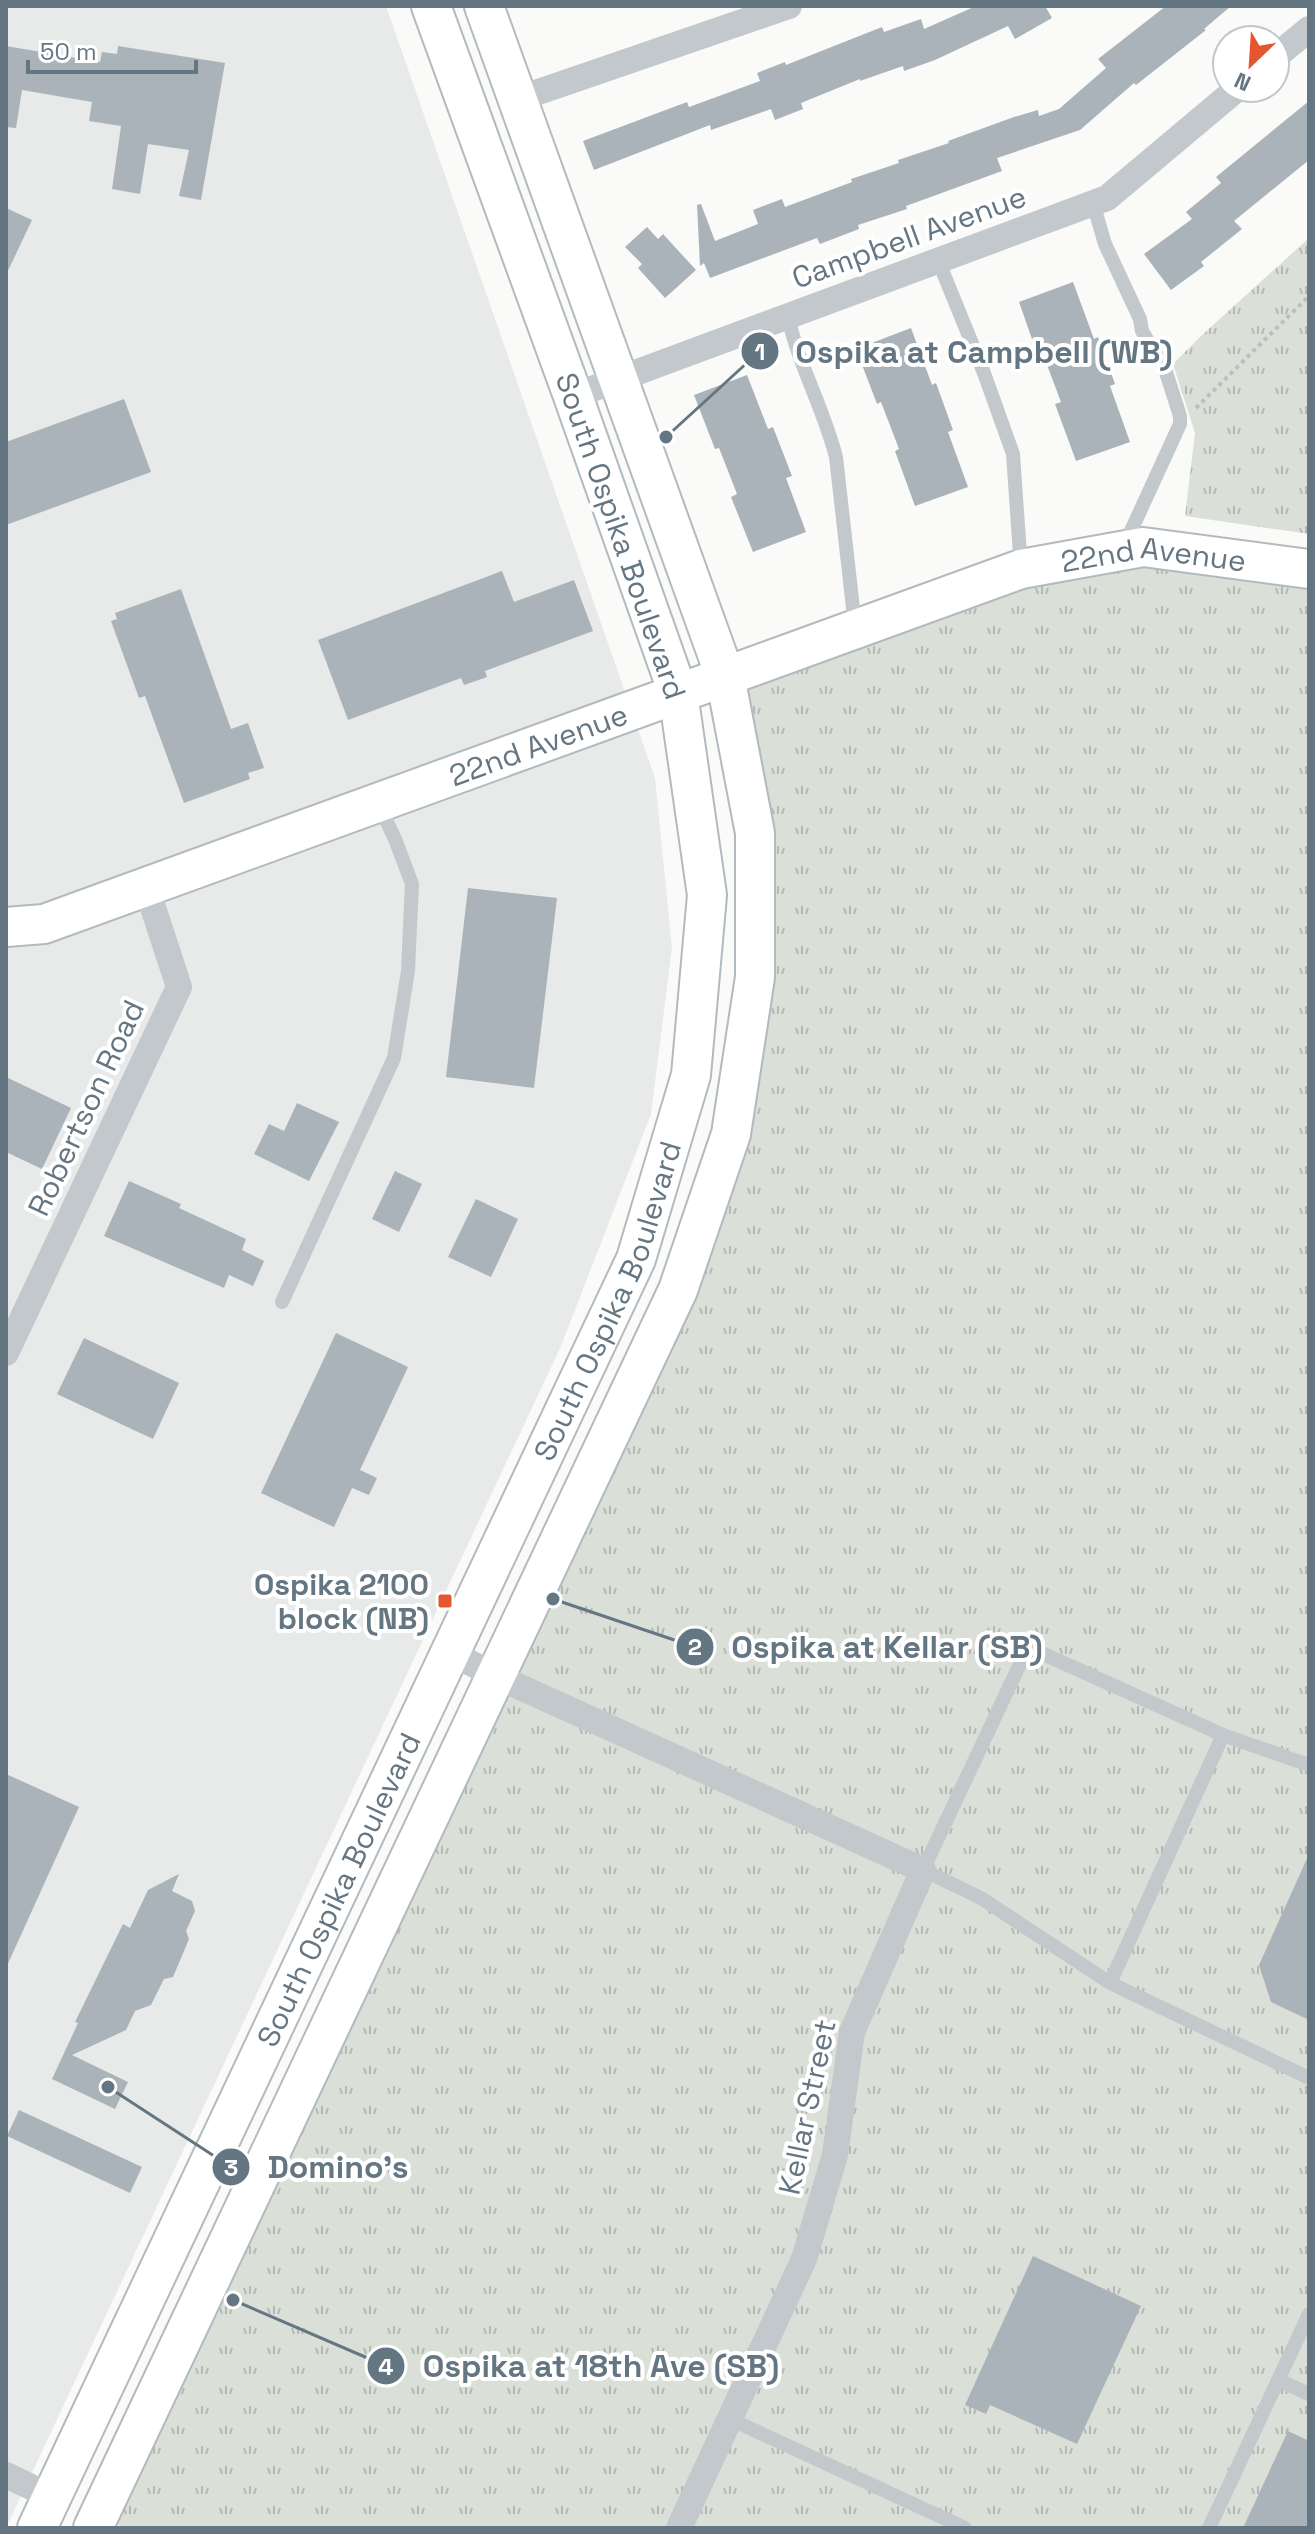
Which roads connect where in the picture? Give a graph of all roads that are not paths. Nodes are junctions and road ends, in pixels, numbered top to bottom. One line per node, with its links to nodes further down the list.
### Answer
1 (431, 6): 12 (main road, South Ospika Boulevard)
2 (484, 6): 6 (main road, South Ospika Boulevard)
3 (789, 6): 6 (street)
4 (1309, 29): 5 (street)
5 (1291, 44)
6 (518, 99): 11 (main road, South Ospika Boulevard)
7 (1219, 104): 8 (street, Campbell Avenue)
8 (1093, 203): 9 (street, Campbell Avenue); 13 (lane)
9 (938, 260): 10 (street, Campbell Avenue); 14 (lane)
10 (788, 316): 11 (street, Campbell Avenue); 16 (lane)
11 (619, 378): 12 (street, Campbell Avenue); 17 (main road, South Ospika Boulevard)
12 (573, 396): 18 (main road, South Ospika Boulevard)
13 (1122, 551): 14 (main road, 22nd Avenue); 15 (main road, 22nd Avenue)
14 (1021, 569): 16 (main road, 22nd Avenue)
15 (1309, 569)
16 (856, 628): 17 (main road, 22nd Avenue)
17 (725, 676): 18 (main road, 22nd Avenue); 25 (main road, South Ospika Boulevard)
18 (678, 693): 19 (main road, 22nd Avenue); 24 (main road, South Ospika Boulevard)
19 (378, 802): 20 (main road, 22nd Avenue); 22 (lane)
20 (146, 886): 21 (main road, 22nd Avenue); 23 (street, Robertson Road)
21 (6, 927)
22 (282, 1302)
23 (6, 1353)
24 (449, 1652): 25 (street); 36 (main road, South Ospika Boulevard)
25 (496, 1676): 28 (street); 37 (main road, South Ospika Boulevard)
26 (1223, 1735): 27 (lane); 28 (lane); 29 (lane)
27 (1309, 1765)
28 (923, 1870): 29 (lane); 34 (street, Kellar Street)
29 (1110, 1983): 30 (lane)
30 (1309, 2078)
31 (1309, 2314): 32 (lane)
32 (1278, 2380): 33 (lane); 40 (lane)
33 (1309, 2394)
34 (730, 2419): 38 (street, Kellar Street); 39 (lane)
35 (6, 2475): 36 (street)
36 (44, 2512): 37 (main road)
37 (103, 2525)
38 (679, 2528)
39 (965, 2528)
40 (1209, 2528)

